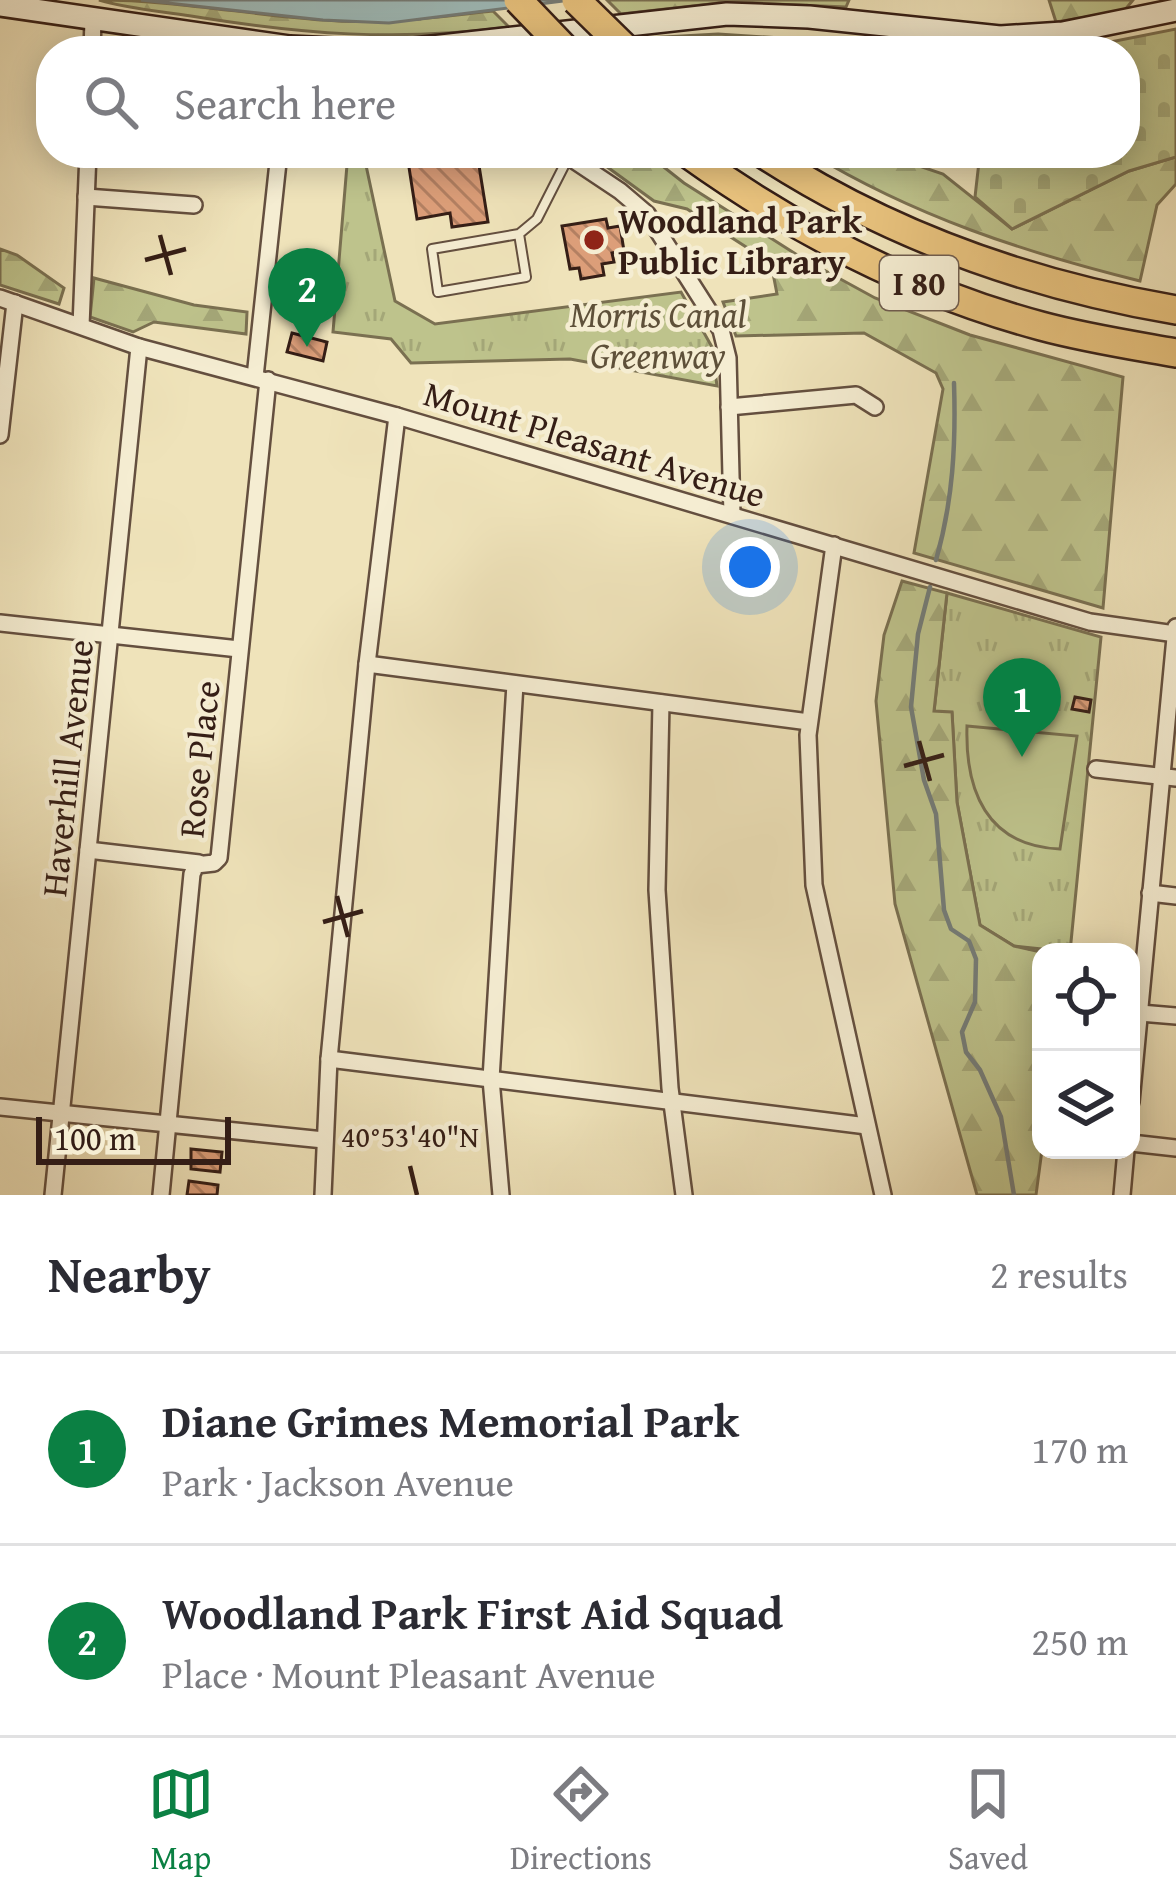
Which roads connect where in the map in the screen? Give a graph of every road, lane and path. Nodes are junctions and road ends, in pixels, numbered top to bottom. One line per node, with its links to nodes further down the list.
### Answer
1 (518, 0): 8 (highway, bridge)
2 (576, 0): 10 (highway, bridge)
3 (0, 5): 5 (main road)
4 (1176, 10): 12 (main road)
5 (93, 20): 6 (street); 7 (main road)
6 (92, 36)
7 (202, 36)
8 (553, 36)
9 (554, 36): 11 (main road)
10 (613, 36)
11 (927, 36)
12 (1040, 36)
13 (87, 168): 19 (street)
14 (277, 168): 27 (street, Rose Place)
15 (560, 168): 21 (lane)
16 (585, 168): 29 (street)
17 (711, 168): 26 (highway, I 80)
18 (788, 168): 23 (highway, I 80)
19 (86, 197): 20 (street); 24 (street)
20 (194, 205)
21 (519, 234): 21 (lane)
22 (8, 300): 24 (street, Mount Pleasant Avenue); 31 (street)
23 (1176, 310)
24 (81, 326): 25 (street, Mount Pleasant Avenue)
25 (139, 347): 27 (street, Mount Pleasant Avenue); 37 (street, Haverhill Avenue)
26 (1176, 353)
27 (261, 379): 30 (street, Mount Pleasant Avenue); 38 (street, Rose Place)
28 (875, 406): 29 (street)
29 (729, 407): 32 (street)
30 (397, 416): 32 (street, Mount Pleasant Avenue); 39 (street)
31 (0, 435)
32 (732, 515): 33 (street, Mount Pleasant Avenue)
33 (834, 545): 36 (street, Mount Pleasant Avenue); 42 (street)
34 (0, 623): 37 (street)
35 (1176, 624): 36 (street)
36 (1176, 634): 44 (street)
37 (110, 635): 38 (street); 45 (street, Haverhill Avenue)
38 (239, 650): 46 (street, Rose Place)
39 (367, 664): 40 (street); 51 (street)
40 (515, 684): 41 (street); 52 (street)
41 (662, 703): 42 (street); 53 (street)
42 (809, 722): 57 (street)
43 (1096, 769): 44 (street)
44 (1169, 777): 47 (street)
45 (88, 850): 46 (street); 55 (street, Haverhill Avenue)
46 (199, 863): 56 (street, Rose Place)
47 (1150, 893): 48 (street); 49 (street)
48 (1176, 896)
49 (1140, 1013): 50 (street)
50 (1176, 1016)
51 (329, 1059): 52 (street); 58 (street)
52 (491, 1079): 53 (street); 65 (street)
53 (672, 1102): 57 (street); 66 (street)
54 (0, 1107): 55 (street)
55 (61, 1113): 56 (street); 62 (street, Haverhill Avenue)
56 (168, 1124): 58 (street); 63 (street, Rose Place)
57 (867, 1126): 67 (street)
58 (324, 1140): 64 (street)
59 (1140, 1147): 60 (street)
60 (1176, 1148)
61 (1127, 1159): 68 (street)
62 (53, 1195)
63 (161, 1195)
64 (323, 1195)
65 (501, 1195)
66 (684, 1195)
67 (883, 1195)
68 (1122, 1195)

